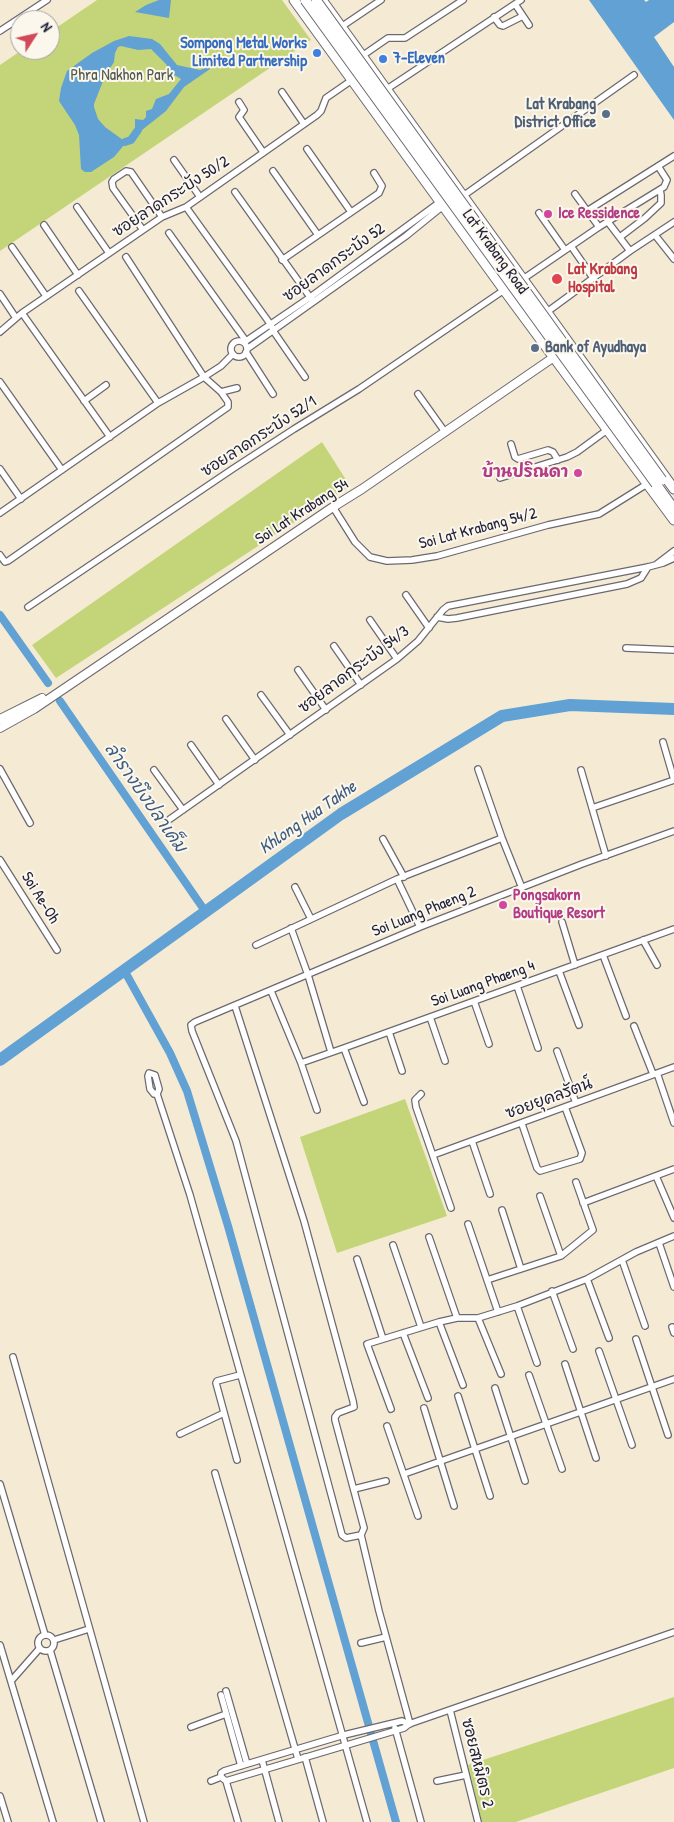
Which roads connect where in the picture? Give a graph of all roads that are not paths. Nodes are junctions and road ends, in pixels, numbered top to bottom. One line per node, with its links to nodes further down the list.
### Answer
1 (48, 0): 9 (street)
2 (294, 0): 16 (main road, Lat Krabang Road)
3 (305, 0): 98 (main road, bridge)
4 (316, 0): 95 (main road, bridge)
5 (322, 0): 13 (main road, Lat Krabang Road)
6 (381, 0): 13 (street)
7 (463, 0): 14 (street)
8 (518, 2): 10 (street); 11 (street)
9 (32, 10)
10 (523, 16): 11 (street); 12 (street)
11 (494, 17): 17 (street)
12 (529, 25)
13 (341, 27): 14 (main road, Lat Krabang Road)
14 (362, 56): 17 (main road, Lat Krabang Road)
15 (634, 75): 31 (street)
16 (352, 80): 20 (street, ซอยลาดกระบัง 50/2); 33 (main road, Lat Krabang Road)
17 (387, 89): 31 (main road, Lat Krabang Road)
18 (282, 92): 20 (street)
19 (239, 102): 22 (street)
20 (304, 124): 22 (street, ซอยลาดกระบัง 50/2)
21 (307, 149): 37 (street)
22 (263, 152): 32 (street, ซอยลาดกระบัง 50/2)
23 (674, 156): 25 (street)
24 (174, 160): 32 (street)
25 (658, 166): 28 (street); 36 (street)
26 (273, 171): 46 (street)
27 (374, 173): 37 (street)
28 (660, 190): 40 (street); 48 (street)
29 (235, 192): 55 (street)
30 (576, 194): 36 (street)
31 (463, 196): 59 (main road, Lat Krabang Road)
32 (200, 197): 35 (street, ซอยลาดกระบัง 50/2)
33 (442, 204): 60 (main road, Lat Krabang Road); 64 (street, ซอยลาดกระบัง 52)
34 (77, 207): 53 (street)
35 (186, 207): 39 (street, ซอยลาดกระบัง 50/2); 68 (street)
36 (587, 211): 43 (street)
37 (351, 212): 46 (street)
38 (539, 213): 51 (street)
39 (162, 217): 44 (street, ซอยลาดกระบัง 50/2); 44 (street)
40 (608, 222): 43 (street); 48 (street)
41 (674, 222): 47 (street)
42 (44, 225): 57 (street)
43 (599, 227): 49 (street)
44 (143, 230): 53 (street, ซอยลาดกระบัง 50/2)
45 (169, 233): 70 (street)
46 (318, 235): 55 (street)
47 (655, 235): 52 (street); 56 (street)
48 (620, 237): 52 (street)
49 (571, 246): 51 (street); 58 (street)
50 (12, 247): 63 (street)
51 (565, 250): 59 (street)
52 (630, 251): 58 (street)
53 (109, 254): 57 (street, ซอยลาดกระบัง 50/2)
54 (126, 257): 75 (street)
55 (282, 260): 64 (street)
56 (674, 260)
57 (78, 275): 63 (street, ซอยลาดกระบัง 50/2)
58 (593, 278): 65 (street)
59 (523, 279): 65 (main road, Lat Krabang Road)
60 (504, 290): 74 (main road, Lat Krabang Road); 107 (street, ซอยลาดกระบัง 52/1)
61 (79, 291): 84 (street)
62 (0, 294): 67 (street)
63 (46, 296): 66 (street, ซอยลาดกระบัง 50/2)
64 (312, 300): 68 (street, ซอยลาดกระบัง 52)
65 (547, 312): 71 (main road, Lat Krabang Road)
66 (22, 313): 67 (street, ซอยลาดกระบัง 50/2); 83 (street)
67 (16, 318): 69 (street, ซอยลาดกระบัง 50/2)
68 (272, 327): 70 (street, ซอยลาดกระบัง 52); 72 (street, ซอยลาดกระบัง 52); 76 (street)
69 (0, 332)
70 (244, 341): 72 (street); 73 (street, ซอยลาดกระบัง 52)
71 (571, 345): 74 (main road); 94 (main road, Lat Krabang Road)
72 (246, 350): 73 (street, ซอยลาดกระบัง 52); 81 (street)
73 (233, 354): 75 (street)
74 (554, 357): 85 (main road, Lat Krabang Road); 86 (main road, Soi Lat Krabang 54)
75 (204, 377): 80 (street); 84 (street)
76 (305, 377)
77 (0, 382): 91 (street)
78 (106, 385): 83 (street)
79 (237, 388): 80 (street)
80 (221, 392): 102 (street)
81 (273, 394)
82 (418, 394): 86 (street)
83 (84, 401): 87 (street)
84 (158, 403): 87 (street)
85 (607, 430): 89 (street); 93 (main road, Lat Krabang Road)
86 (445, 432): 97 (main road, Soi Lat Krabang 54)
87 (110, 437): 91 (street)
88 (511, 444): 89 (street)
89 (558, 460): 92 (street)
90 (0, 469): 96 (street)
91 (62, 470): 96 (street)
92 (500, 478)
93 (647, 484): 97 (street, Soi Lat Krabang 54/2); 100 (main road, Lat Krabang Road)
94 (674, 489)
95 (674, 497)
96 (21, 499): 99 (street)
97 (333, 507): 117 (main road, Soi Lat Krabang 54)
98 (674, 509)
99 (0, 513)
100 (674, 520)
101 (674, 551): 104 (street, ซอยลาดกระบัง 54/3)
102 (2, 558)
103 (674, 558): 104 (street, ซอยลาดกระบัง 54/3)
104 (657, 564): 105 (street, ซอยลาดกระบัง 54/3)
105 (648, 566): 108 (street, ซอยลาดกระบัง 54/3); 108 (street)
106 (406, 595): 110 (street)
107 (28, 607)
108 (437, 617): 110 (street, ซอยลาดกระบัง 54/3)
109 (370, 620): 114 (street)
110 (429, 628): 114 (street, ซอยลาดกระบัง 54/3)
111 (334, 646): 116 (street)
112 (626, 648): 113 (street)
113 (674, 650)
114 (397, 659): 116 (street, ซอยลาดกระบัง 54/3)
115 (298, 670): 119 (street)
116 (361, 685): 119 (street, ซอยลาดกระบัง 54/3)
117 (64, 687): 121 (main road); 122 (main road)
118 (262, 695): 123 (street)
119 (326, 710): 123 (street, ซอยลาดกระบัง 54/3)
120 (226, 719): 126 (street)
121 (0, 720)
122 (0, 728)
123 (290, 736): 126 (street, ซอยลาดกระบัง 54/3)
124 (663, 742): 131 (street)
125 (191, 745): 132 (street)
126 (255, 760): 132 (street, ซอยลาดกระบัง 54/3)
127 (0, 769): 136 (street)
128 (478, 769): 138 (street)
129 (154, 770): 134 (street)
130 (581, 770): 133 (street)
131 (674, 780): 133 (street)
132 (219, 785): 134 (street, ซอยลาดกระบัง 54/3)
133 (592, 808): 140 (street)
134 (182, 810): 135 (street, ซอยลาดกระบัง 54/3)
135 (170, 819)
136 (30, 823)
137 (674, 832): 140 (street, Soi Luang Phaeng 2)
138 (502, 838): 142 (street); 144 (street)
139 (383, 840): 142 (street)
140 (606, 856): 144 (street, Soi Luang Phaeng 2)
141 (0, 860): 152 (street, Soi Ae-Oh)
142 (401, 878): 145 (street); 147 (street)
143 (295, 888): 145 (street)
144 (522, 888): 147 (street, Soi Luang Phaeng 2)
145 (311, 919): 148 (street)
146 (562, 922): 154 (street)
147 (420, 927): 157 (street, Soi Luang Phaeng 2)
148 (292, 928): 151 (street); 157 (street)
149 (674, 929): 150 (street, Soi Luang Phaeng 4)
150 (643, 940): 153 (street, Soi Luang Phaeng 4); 155 (street)
151 (256, 945)
152 (57, 950)
153 (603, 954): 154 (street, Soi Luang Phaeng 4); 162 (street)
154 (575, 965): 156 (street, Soi Luang Phaeng 4)
155 (657, 965)
156 (559, 971): 158 (street, Soi Luang Phaeng 4); 164 (street)
157 (308, 975): 159 (street, Soi Luang Phaeng 2); 171 (street)
158 (517, 986): 160 (street, Soi Luang Phaeng 4); 169 (street)
159 (271, 991): 161 (street, Soi Luang Phaeng 2); 173 (street)
160 (474, 1001): 163 (street, Soi Luang Phaeng 4); 167 (street)
161 (235, 1006): 255 (street); 259 (street, Soi Luang Phaeng 2)
162 (626, 1016)
163 (430, 1017): 166 (street, Soi Luang Phaeng 4); 172 (street)
164 (579, 1025)
165 (634, 1026): 176 (street)
166 (389, 1032): 168 (street, Soi Luang Phaeng 4); 175 (street)
167 (489, 1044)
168 (344, 1048): 171 (street, Soi Luang Phaeng 4); 179 (street)
169 (538, 1048)
170 (557, 1051): 180 (street)
171 (331, 1052): 173 (street, Soi Luang Phaeng 4)
172 (445, 1061)
173 (301, 1062): 182 (street)
174 (674, 1067): 176 (street, ซอยยุคลรัตน์)
175 (402, 1071)
176 (655, 1073): 180 (street, ซอยยุคลรัตน์); 183 (street)
177 (157, 1094): 226 (street)
178 (421, 1094): 186 (street)
179 (364, 1102)
180 (576, 1103): 181 (street, ซอยยุคลรัตน์)
181 (565, 1107): 184 (street, ซอยยุคลรัตน์); 184 (street)
182 (317, 1110)
183 (674, 1122)
184 (522, 1124): 185 (street, ซอยยุคลรัตน์)
185 (472, 1141): 186 (street, ซอยยุคลรัตน์); 190 (street)
186 (433, 1155): 193 (street)
187 (674, 1169): 188 (street)
188 (656, 1176): 192 (street); 195 (street)
189 (576, 1182): 192 (street)
190 (490, 1194)
191 (540, 1196): 201 (street)
192 (583, 1202): 201 (street)
193 (452, 1208)
194 (502, 1210): 204 (street)
195 (674, 1218)
196 (468, 1224): 206 (street)
197 (674, 1236): 199 (street)
198 (429, 1237): 211 (street)
199 (659, 1243): 203 (street); 207 (street)
200 (394, 1245): 215 (street)
201 (561, 1256): 204 (street)
202 (357, 1259): 218 (street)
203 (622, 1260): 205 (street); 214 (street)
204 (521, 1269): 206 (street)
205 (587, 1279): 208 (street); 217 (street)
206 (487, 1280): 210 (street)
207 (674, 1287)
208 (552, 1291): 209 (street); 220 (street)
209 (517, 1306): 210 (street); 223 (street)
210 (498, 1312): 212 (street)
211 (457, 1318): 212 (street); 213 (street)
212 (478, 1318): 225 (street)
213 (439, 1322): 215 (street); 229 (street)
214 (645, 1326)
215 (421, 1328): 216 (street)
216 (403, 1333): 218 (street); 233 (street)
217 (609, 1338)
218 (384, 1339): 236 (street)
219 (636, 1339): 230 (street)
220 (573, 1349)
221 (599, 1351): 234 (street)
222 (13, 1357): 260 (street)
223 (537, 1363)
224 (565, 1364): 237 (street)
225 (501, 1374)
226 (240, 1375): 238 (street); 277 (street)
227 (529, 1375): 239 (street)
228 (674, 1379): 230 (street)
229 (463, 1384)
230 (652, 1387): 234 (street); 242 (street)
231 (495, 1388): 243 (street)
232 (458, 1396): 245 (street)
233 (428, 1398)
234 (616, 1400): 237 (street); 244 (street)
235 (424, 1408): 248 (street)
236 (391, 1409)
237 (581, 1412): 239 (street); 246 (street)
238 (224, 1413): 241 (street); 247 (street)
239 (546, 1424): 243 (street); 249 (street)
240 (387, 1426): 251 (street)
241 (180, 1434)
242 (668, 1435)
243 (511, 1436): 245 (street); 253 (street)
244 (632, 1446)
245 (476, 1449): 248 (street); 256 (street)
246 (596, 1458)
247 (237, 1460)
248 (440, 1461): 251 (street); 257 (street)
249 (562, 1469)
250 (215, 1473): 279 (street)
251 (404, 1474): 258 (street)
252 (386, 1481): 255 (street)
253 (525, 1481)
254 (0, 1484): 262 (street)
255 (354, 1490): 259 (street)
256 (490, 1496)
257 (454, 1506)
258 (418, 1516)
259 (360, 1535): 263 (street)
260 (88, 1629): 264 (street); 293 (street)
261 (674, 1632): 272 (street)
262 (45, 1635): 264 (street); 267 (street)
263 (386, 1637): 265 (street); 274 (street)
264 (54, 1640): 268 (street)
265 (361, 1643)
266 (0, 1645): 269 (street)
267 (40, 1648): 268 (street); 269 (street)
268 (50, 1650): 292 (street)
269 (11, 1681): 291 (street)
270 (226, 1691): 283 (street)
271 (221, 1695): 273 (street)
272 (450, 1710): 274 (street); 285 (street, ซอยสหมิตร 2)
273 (226, 1714): 275 (street); 283 (street)
274 (410, 1724): 276 (street)
275 (191, 1726)
276 (395, 1727): 277 (street); 278 (street); 298 (street)
277 (344, 1735): 278 (street); 279 (street)
278 (346, 1744): 280 (street); 297 (street)
279 (295, 1750): 281 (street); 282 (street)
280 (305, 1757): 281 (street); 296 (street)
281 (298, 1759): 284 (street)
282 (262, 1760): 283 (street); 284 (street)
283 (244, 1765): 286 (street)
284 (264, 1769): 286 (street); 295 (street)
285 (466, 1775): 288 (street); 299 (street, ซอยสหมิตร 2)
286 (223, 1779): 287 (street); 294 (street)
287 (210, 1781)
288 (437, 1781)
289 (0, 1796): 290 (street)
290 (8, 1822)
291 (53, 1822)
292 (101, 1822)
293 (144, 1822)
294 (238, 1822)
295 (279, 1822)
296 (323, 1822)
297 (368, 1822)
298 (421, 1822)
299 (478, 1822)

